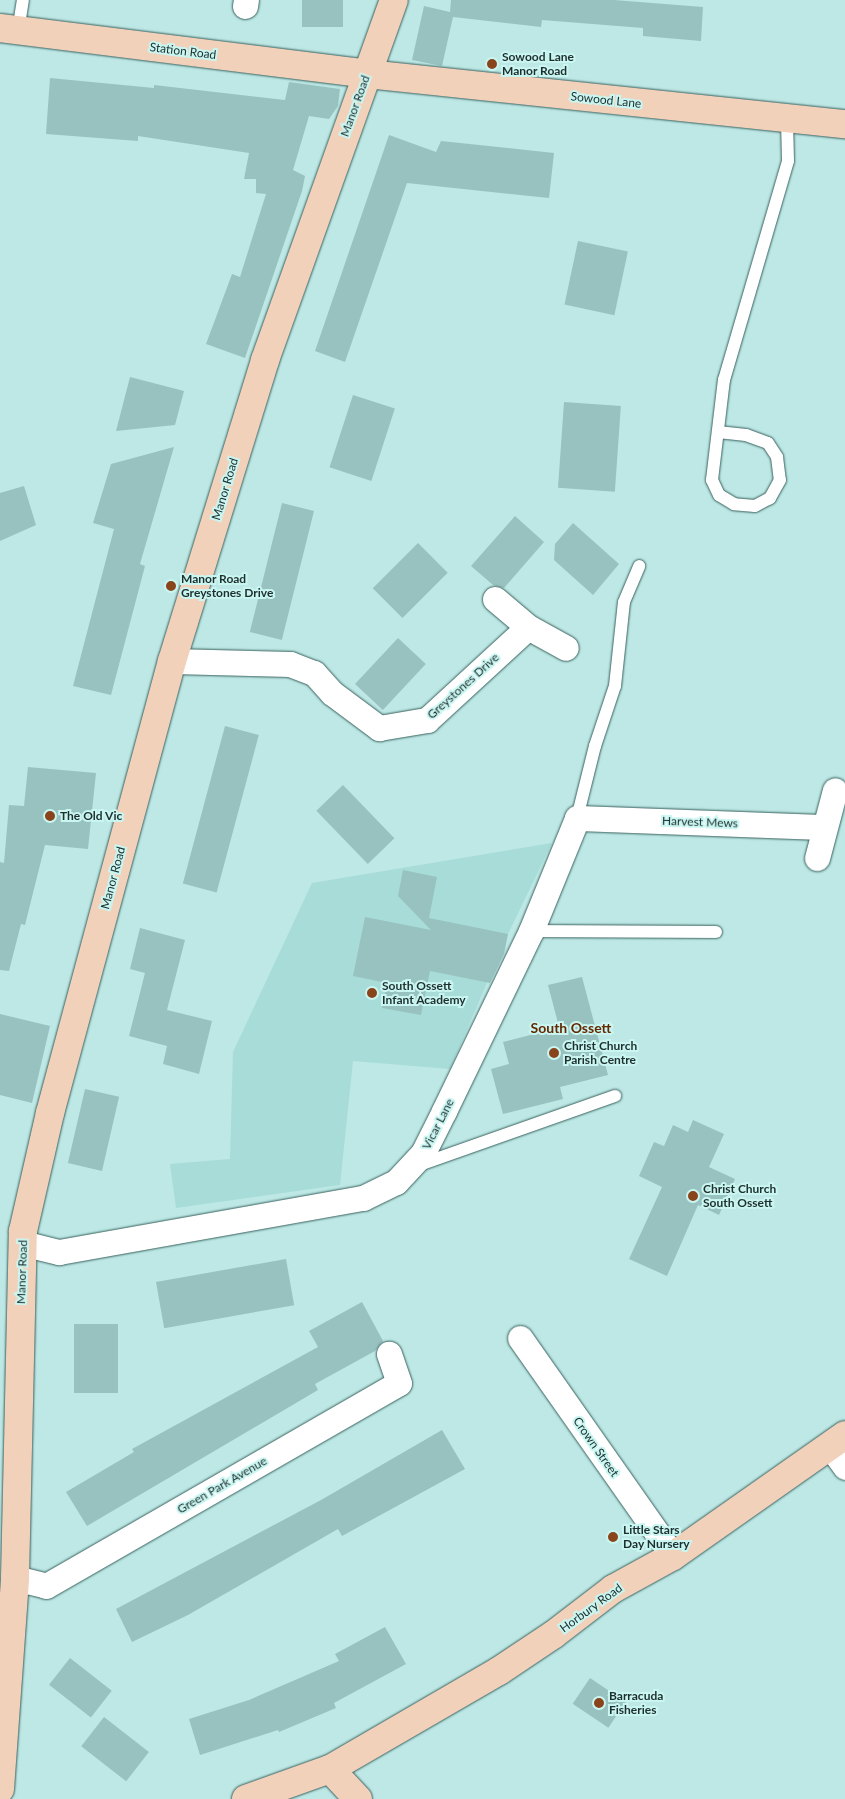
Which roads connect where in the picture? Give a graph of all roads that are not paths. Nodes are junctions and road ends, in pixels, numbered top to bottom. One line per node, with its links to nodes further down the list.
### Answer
1 (23, 0): 3 (lane)
2 (394, 0): 4 (street, Manor Road)
3 (9, 29): 4 (street, Station Road)
4 (366, 74): 5 (street, Sowood Lane); 12 (street, Manor Road)
5 (787, 119): 6 (street, Sowood Lane); 7 (lane)
6 (845, 124)
7 (718, 432): 7 (lane)
8 (639, 566): 14 (lane)
9 (495, 599): 10 (street)
10 (528, 627): 11 (street); 12 (street, Greystones Drive)
11 (566, 648)
12 (172, 660): 21 (street, Manor Road)
13 (835, 790): 15 (street)
14 (577, 818): 15 (street, Harvest Mews); 17 (street, Vicar Lane)
15 (823, 827): 16 (street)
16 (817, 858)
17 (531, 931): 18 (lane); 20 (street, Vicar Lane)
18 (716, 932)
19 (616, 1096): 20 (lane)
20 (409, 1168): 21 (street, Vicar Lane)
21 (22, 1243): 26 (street, Manor Road)
22 (520, 1338): 25 (street, Crown Street)
23 (389, 1354): 26 (street, Green Park Avenue)
24 (840, 1450): 25 (street, Horbury Road)
25 (673, 1556): 27 (street, Horbury Road)
26 (15, 1578): 28 (street, Manor Road)
27 (330, 1769): 29 (street, Horbury Road); 30 (street)
28 (0, 1789)
29 (246, 1799)
30 (358, 1799)

